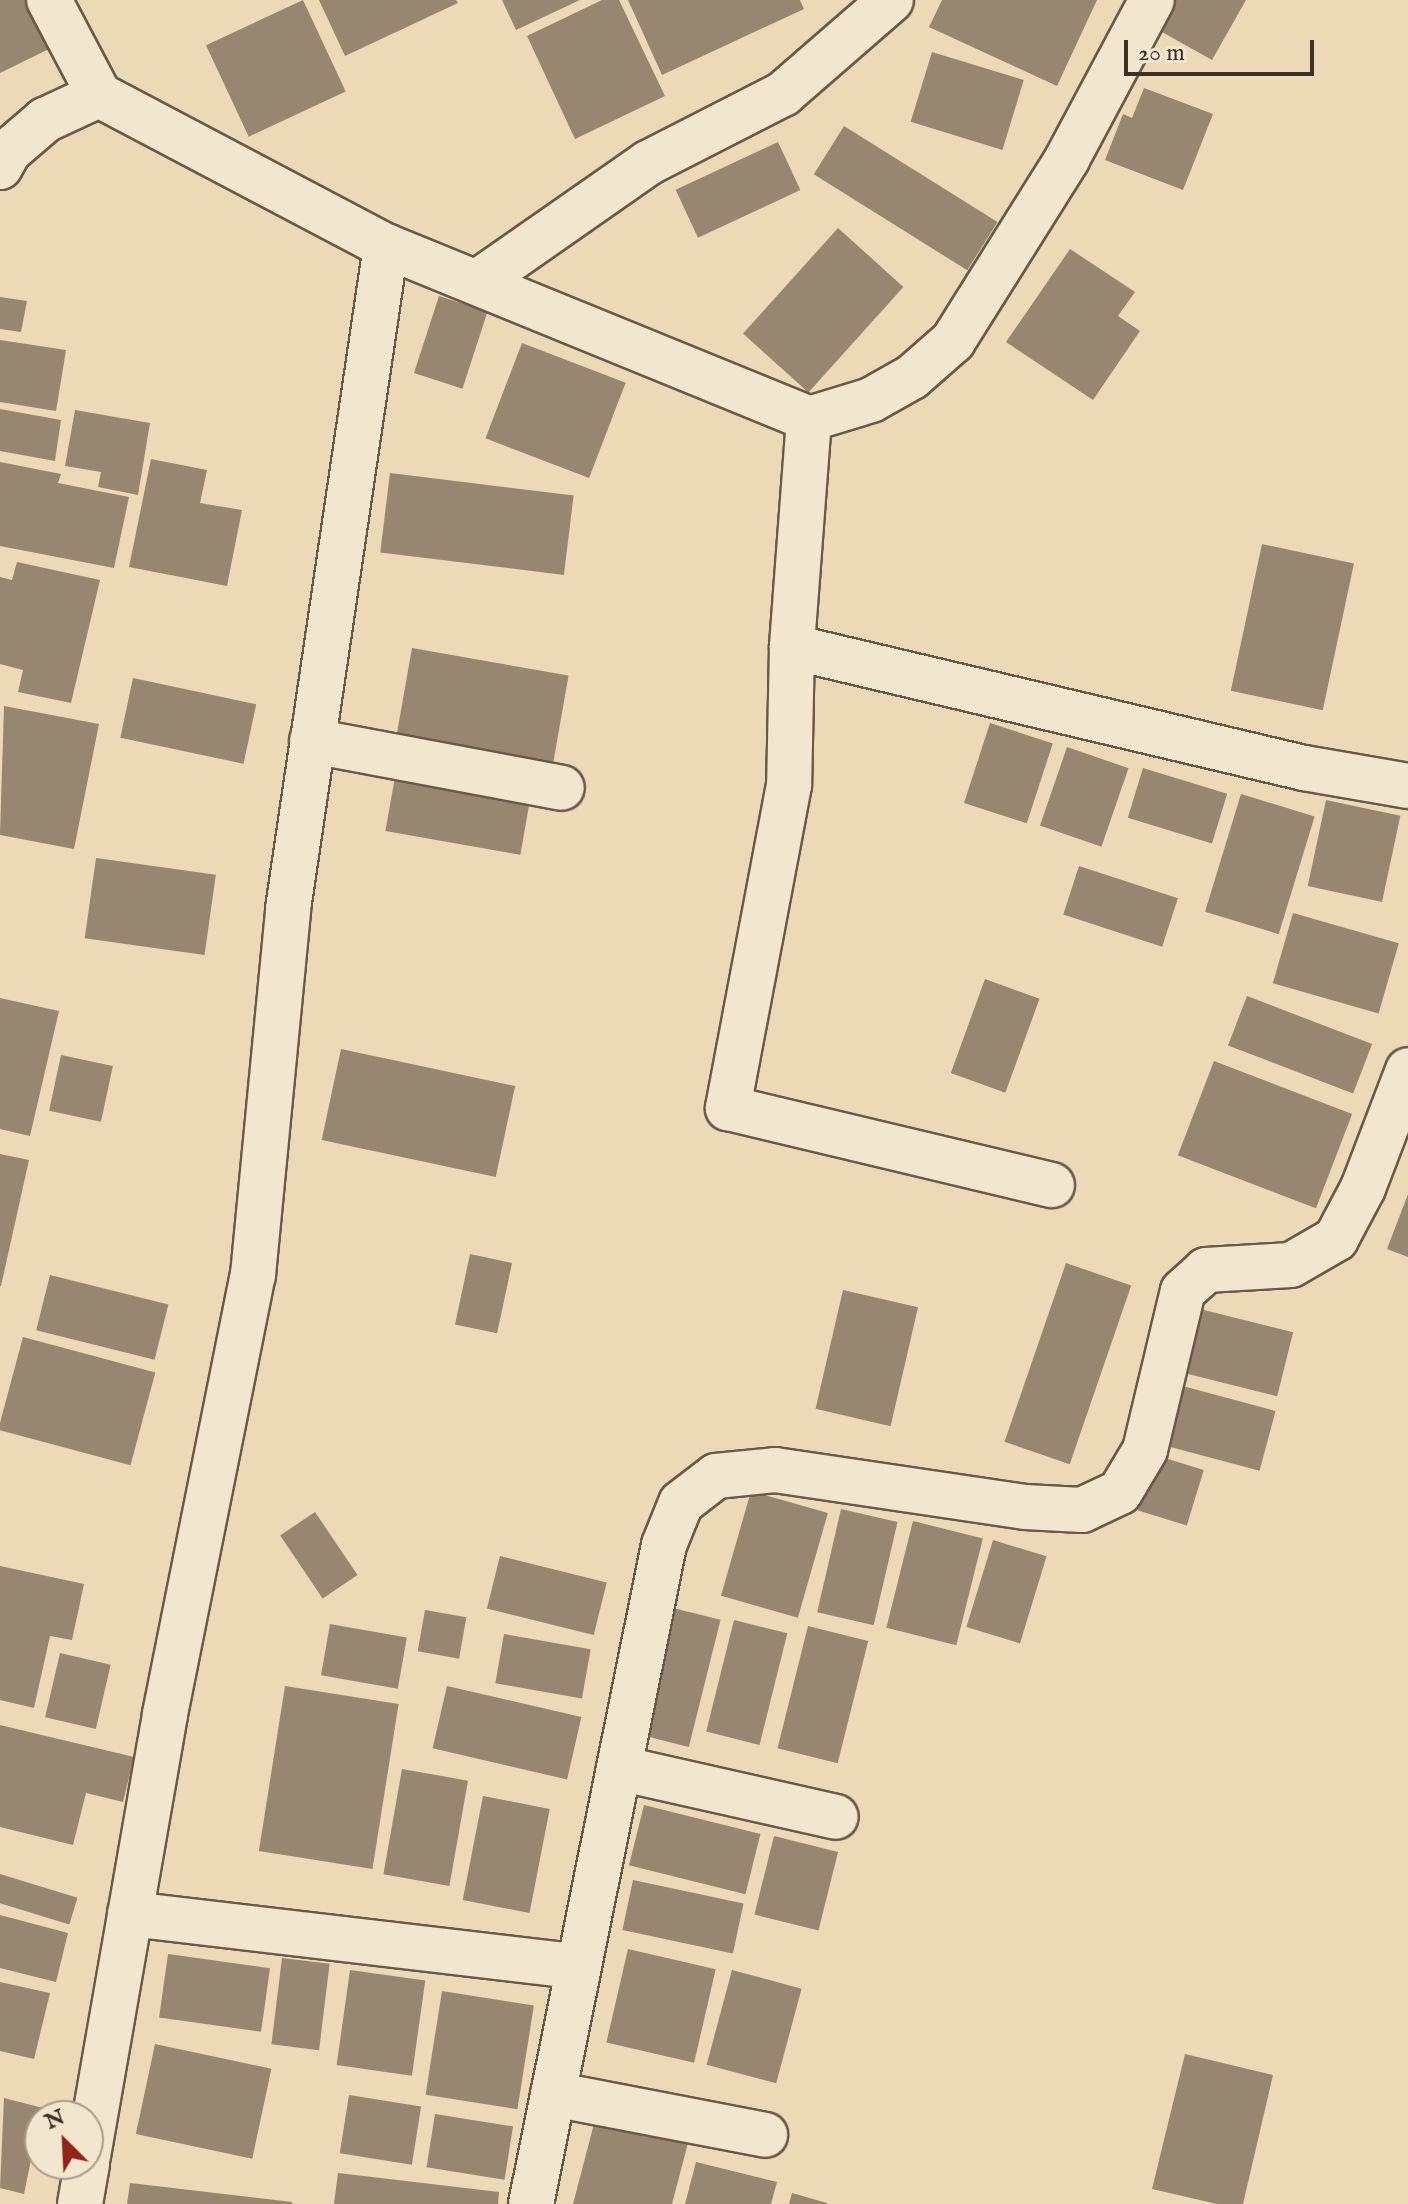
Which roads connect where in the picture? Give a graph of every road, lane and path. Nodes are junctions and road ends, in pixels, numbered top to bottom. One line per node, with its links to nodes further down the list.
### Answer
1 (49, 0): 4 (street)
2 (891, 0): 7 (street)
3 (1152, 0): 8 (street)
4 (99, 95): 5 (street); 6 (street)
5 (0, 167)
6 (386, 246): 7 (street); 10 (street)
7 (479, 281): 8 (street)
8 (809, 419): 9 (street)
9 (792, 647): 11 (street); 14 (street)
10 (312, 741): 12 (street); 17 (street)
11 (1408, 786)
12 (562, 788)
13 (1408, 1070): 15 (street)
14 (1052, 1185)
15 (619, 1768): 16 (street); 18 (street)
16 (836, 1817)
17 (130, 1914): 18 (street); 20 (street)
18 (578, 1967): 19 (street)
19 (553, 2094): 21 (street); 24 (street)
20 (98, 2100)
21 (765, 2135)
22 (84, 2180): 23 (street)
23 (80, 2204)
24 (531, 2204)

